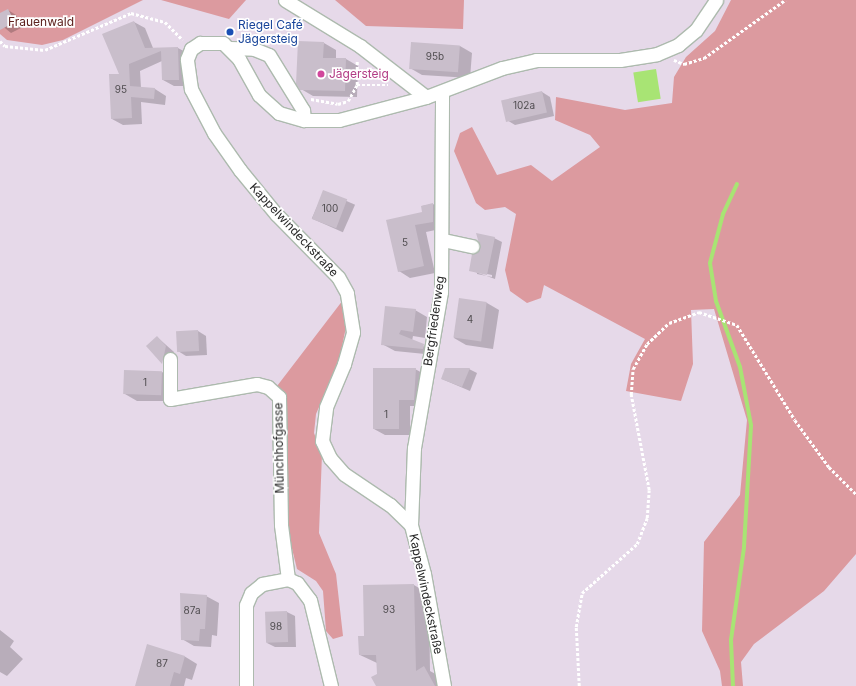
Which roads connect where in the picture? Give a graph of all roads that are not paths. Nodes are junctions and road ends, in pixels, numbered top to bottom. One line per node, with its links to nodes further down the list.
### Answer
1 (285, 0): 5 (street)
2 (716, 0): 4 (street)
3 (230, 48): 6 (street); 6 (street); 10 (street, Kappelwindeckstraße)
4 (442, 92): 5 (street); 7 (street, Bergfriedenweg)
5 (426, 97): 6 (street)
6 (304, 120)
7 (443, 240): 8 (street); 10 (street, Bergfriedenweg)
8 (472, 246)
9 (170, 359): 11 (street, Münchhofgasse)
10 (410, 525): 14 (street, Kappelwindeckstraße)
11 (288, 579): 12 (street); 13 (street)
12 (246, 686)
13 (331, 686)
14 (444, 686)

